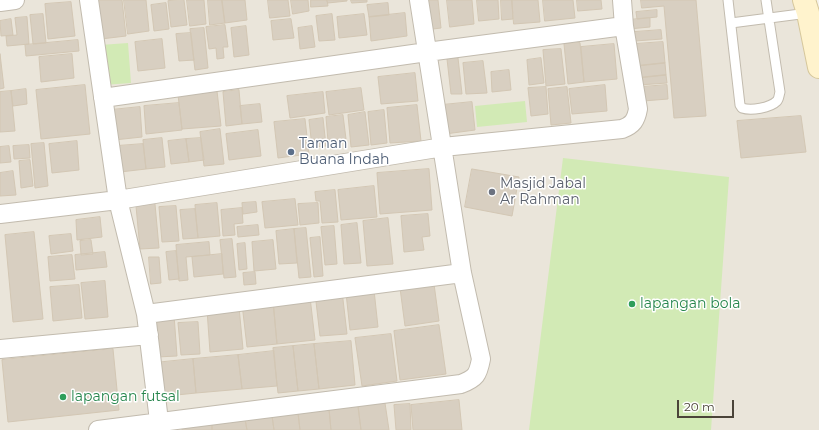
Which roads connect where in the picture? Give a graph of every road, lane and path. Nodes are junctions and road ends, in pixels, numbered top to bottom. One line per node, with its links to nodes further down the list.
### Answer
1 (15, 0): 7 (street)
2 (89, 0): 14 (street)
3 (420, 0): 12 (street)
4 (622, 0): 11 (street)
5 (728, 0): 10 (lane)
6 (766, 0): 9 (lane)
7 (0, 2)
8 (806, 7): 9 (lane); 13 (main road)
9 (770, 19): 10 (lane); 10 (lane)
10 (731, 23)
11 (624, 26): 12 (street); 15 (street)
12 (427, 52): 14 (street); 15 (street)
13 (819, 67)
14 (103, 98): 16 (street)
15 (443, 146): 16 (street); 18 (street)
16 (118, 200): 17 (street); 19 (street)
17 (0, 214)
18 (462, 273): 19 (street); 22 (street)
19 (146, 314): 20 (street)
20 (149, 335): 21 (street); 22 (street)
21 (0, 349)
22 (159, 421): 23 (street)
23 (98, 430)

